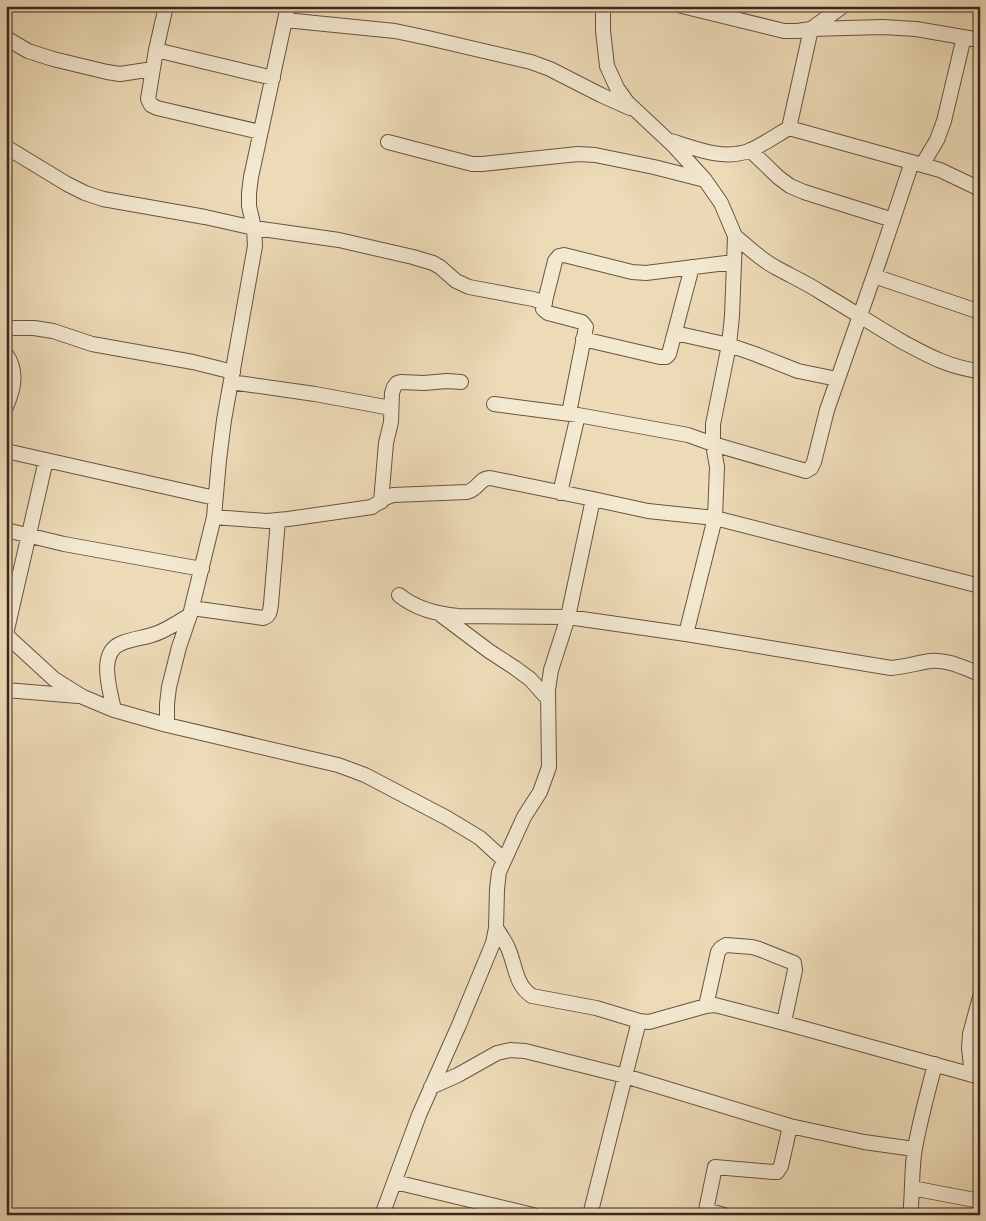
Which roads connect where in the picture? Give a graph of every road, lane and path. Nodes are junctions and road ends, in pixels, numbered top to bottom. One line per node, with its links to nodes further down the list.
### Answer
1 (166, 6): 11 (street)
2 (603, 6): 14 (street)
3 (682, 6): 5 (street)
4 (843, 6): 7 (street)
5 (701, 9): 7 (street)
6 (286, 13): 13 (street); 14 (street)
7 (811, 28): 8 (street); 15 (street)
8 (964, 37): 10 (street); 21 (street)
9 (6, 38): 12 (street)
10 (980, 40)
11 (156, 50): 12 (street); 13 (street)
12 (153, 69): 16 (street)
13 (273, 78): 16 (street)
14 (635, 110): 17 (street)
15 (789, 128): 20 (street); 21 (street)
16 (260, 132): 25 (street)
17 (668, 141): 20 (street); 22 (street)
18 (388, 142): 22 (street)
19 (6, 147): 25 (street)
20 (750, 150): 24 (street)
21 (917, 163): 23 (street); 24 (street)
22 (705, 180): 26 (street)
23 (980, 189)
24 (893, 220): 29 (street)
25 (254, 228): 30 (street); 39 (street)
26 (736, 236): 27 (street); 32 (street)
27 (734, 262): 28 (street); 36 (street)
28 (692, 267): 30 (street); 34 (street)
29 (874, 276): 31 (street); 32 (street)
30 (545, 303): 35 (street)
31 (980, 312)
32 (860, 317): 38 (street); 40 (street)
33 (6, 328): 39 (street)
34 (675, 333): 35 (street); 36 (street)
35 (583, 339): 45 (street)
36 (729, 346): 40 (street); 46 (street)
37 (6, 354): 43 (street)
38 (980, 371)
39 (232, 377): 44 (street); 50 (street)
40 (837, 379): 46 (street)
41 (461, 382): 44 (street)
42 (494, 404): 45 (street)
43 (6, 407)
44 (391, 408): 52 (street)
45 (573, 414): 46 (street); 49 (street)
46 (713, 444): 54 (street)
47 (6, 451): 48 (street)
48 (46, 460): 50 (street); 57 (street)
49 (560, 493): 51 (street); 52 (street)
50 (215, 498): 53 (street)
51 (593, 499): 54 (street); 63 (street)
52 (381, 502): 55 (street)
53 (214, 517): 55 (street); 58 (street)
54 (715, 518): 59 (street); 64 (street)
55 (278, 520): 61 (street)
56 (6, 530): 57 (street)
57 (29, 536): 58 (street); 65 (street)
58 (202, 569): 61 (street)
59 (980, 586)
60 (399, 595): 62 (street)
61 (191, 612): 70 (street); 71 (street)
62 (440, 615): 63 (street); 69 (street)
63 (568, 616): 64 (street); 69 (street)
64 (686, 634): 66 (street)
65 (6, 635): 68 (street)
66 (980, 674)
67 (6, 690): 68 (street)
68 (83, 697): 70 (street)
69 (548, 700): 72 (street)
70 (114, 710): 71 (street)
71 (167, 725): 72 (street)
72 (504, 860): 73 (street)
73 (496, 928): 76 (street); 81 (street)
74 (980, 997): 80 (street)
75 (706, 1006): 76 (street); 77 (street); 77 (street)
76 (639, 1022): 79 (street)
77 (784, 1022): 78 (street)
78 (935, 1064): 80 (street); 83 (street)
79 (625, 1076): 81 (street); 82 (street); 90 (street)
80 (976, 1076)
81 (431, 1087): 84 (street)
82 (790, 1126): 83 (street); 87 (street)
83 (914, 1149): 85 (street)
84 (395, 1182): 88 (street); 89 (street)
85 (912, 1188): 86 (street); 92 (street)
86 (980, 1201)
87 (706, 1212): 91 (street)
88 (382, 1215)
89 (533, 1215)
90 (590, 1215)
91 (724, 1215)
92 (910, 1215)

